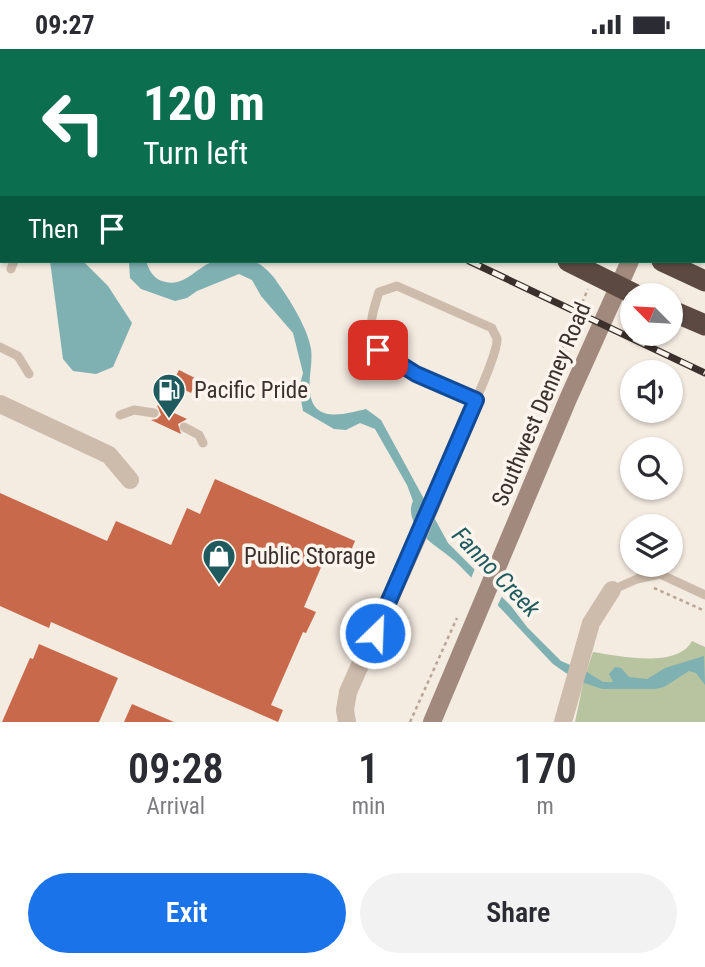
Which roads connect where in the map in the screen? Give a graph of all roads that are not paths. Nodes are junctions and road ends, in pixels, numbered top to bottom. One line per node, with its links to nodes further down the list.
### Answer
1 (572, 263): 5 (highway)
2 (628, 263): 5 (street, Southwest Denney Road)
3 (666, 263): 4 (highway)
4 (705, 281)
5 (618, 286): 20 (street, Southwest Denney Road)
6 (683, 316): 7 (highway)
7 (705, 325)
8 (1, 348): 9 (lane)
9 (29, 374)
10 (0, 404): 16 (street)
11 (473, 405): 11 (lane); 19 (street)
12 (154, 413): 13 (lane)
13 (120, 415)
14 (184, 427): 15 (lane)
15 (203, 443)
16 (130, 480)
17 (612, 590): 18 (lane); 21 (street)
18 (705, 595)
19 (347, 722)
20 (432, 722)
21 (563, 722)

